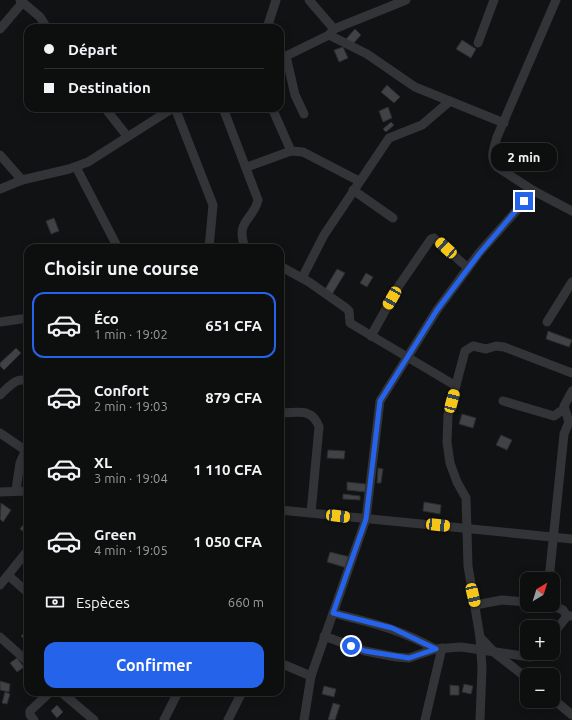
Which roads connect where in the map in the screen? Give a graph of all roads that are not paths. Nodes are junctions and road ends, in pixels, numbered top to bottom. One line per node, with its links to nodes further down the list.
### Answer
1 (276, 0): 8 (street)
2 (309, 0): 10 (street)
3 (406, 0): 10 (street)
4 (494, 0): 11 (street)
5 (556, 0): 21 (street)
6 (21, 1): 7 (street); 9 (street)
7 (44, 24)
8 (268, 24)
9 (0, 29)
10 (332, 32): 12 (street); 14 (street)
11 (478, 43)
12 (284, 56)
13 (284, 60): 20 (street)
14 (450, 101): 21 (street); 28 (street)
15 (108, 112): 22 (street)
16 (165, 112): 22 (street)
17 (171, 112): 35 (street)
18 (225, 112): 26 (street)
19 (274, 112): 23 (street)
20 (304, 114)
21 (504, 123): 31 (street)
22 (127, 136): 25 (street)
23 (291, 151): 26 (street); 28 (street)
24 (0, 155): 27 (street)
25 (76, 167): 27 (street); 34 (street)
26 (247, 167): 36 (street)
27 (22, 180): 29 (street)
28 (359, 181): 30 (street)
29 (0, 189)
30 (353, 190): 33 (street); 39 (street)
31 (534, 191): 32 (street); 38 (street)
32 (572, 210)
33 (393, 218)
34 (116, 244)
35 (209, 244)
36 (243, 244)
37 (284, 268): 39 (street)
38 (468, 268): 44 (street); 45 (street)
39 (302, 278): 44 (street)
40 (572, 282): 43 (street)
41 (24, 319): 42 (street)
42 (1, 322)
43 (547, 322)
44 (371, 336): 45 (street)
45 (407, 358): 48 (street); 62 (street)
46 (572, 373): 48 (street)
47 (24, 380): 50 (street)
48 (456, 386): 63 (street)
49 (572, 391): 52 (street)
50 (0, 395)
51 (503, 401): 52 (street)
52 (564, 409): 64 (street)
53 (284, 413): 61 (street)
54 (0, 432): 55 (street)
55 (24, 447)
56 (24, 453): 57 (street)
57 (16, 490): 58 (street); 59 (street)
58 (24, 491)
59 (2, 494)
60 (284, 510): 61 (street)
61 (311, 513): 62 (street)
62 (366, 519): 63 (street); 74 (street)
63 (467, 528): 64 (street); 72 (street)
64 (552, 537): 65 (street); 67 (street)
65 (572, 539)
66 (24, 555): 68 (street)
67 (550, 572)
68 (8, 575): 69 (street); 70 (street)
69 (0, 585)
70 (24, 589)
71 (520, 601): 72 (street)
72 (475, 605): 78 (street)
73 (560, 609): 75 (street)
74 (333, 613): 77 (street); 80 (street)
75 (569, 616): 76 (street)
76 (560, 626)
77 (324, 636): 80 (street); 87 (street)
78 (480, 636): 81 (street); 82 (street)
79 (0, 637): 84 (street)
80 (439, 648): 81 (street); 99 (street)
81 (480, 651): 82 (street); 100 (street)
82 (496, 654): 83 (street); 86 (street)
83 (520, 657)
84 (24, 658)
85 (284, 665): 87 (street)
86 (520, 673)
87 (311, 676): 98 (street)
88 (46, 696): 94 (street)
89 (66, 696): 95 (street)
90 (176, 696): 96 (street)
91 (240, 696): 97 (street)
92 (560, 705): 93 (street)
93 (572, 715)
94 (34, 720)
95 (94, 720)
96 (164, 720)
97 (228, 720)
98 (304, 720)
99 (425, 720)
100 (480, 720)

